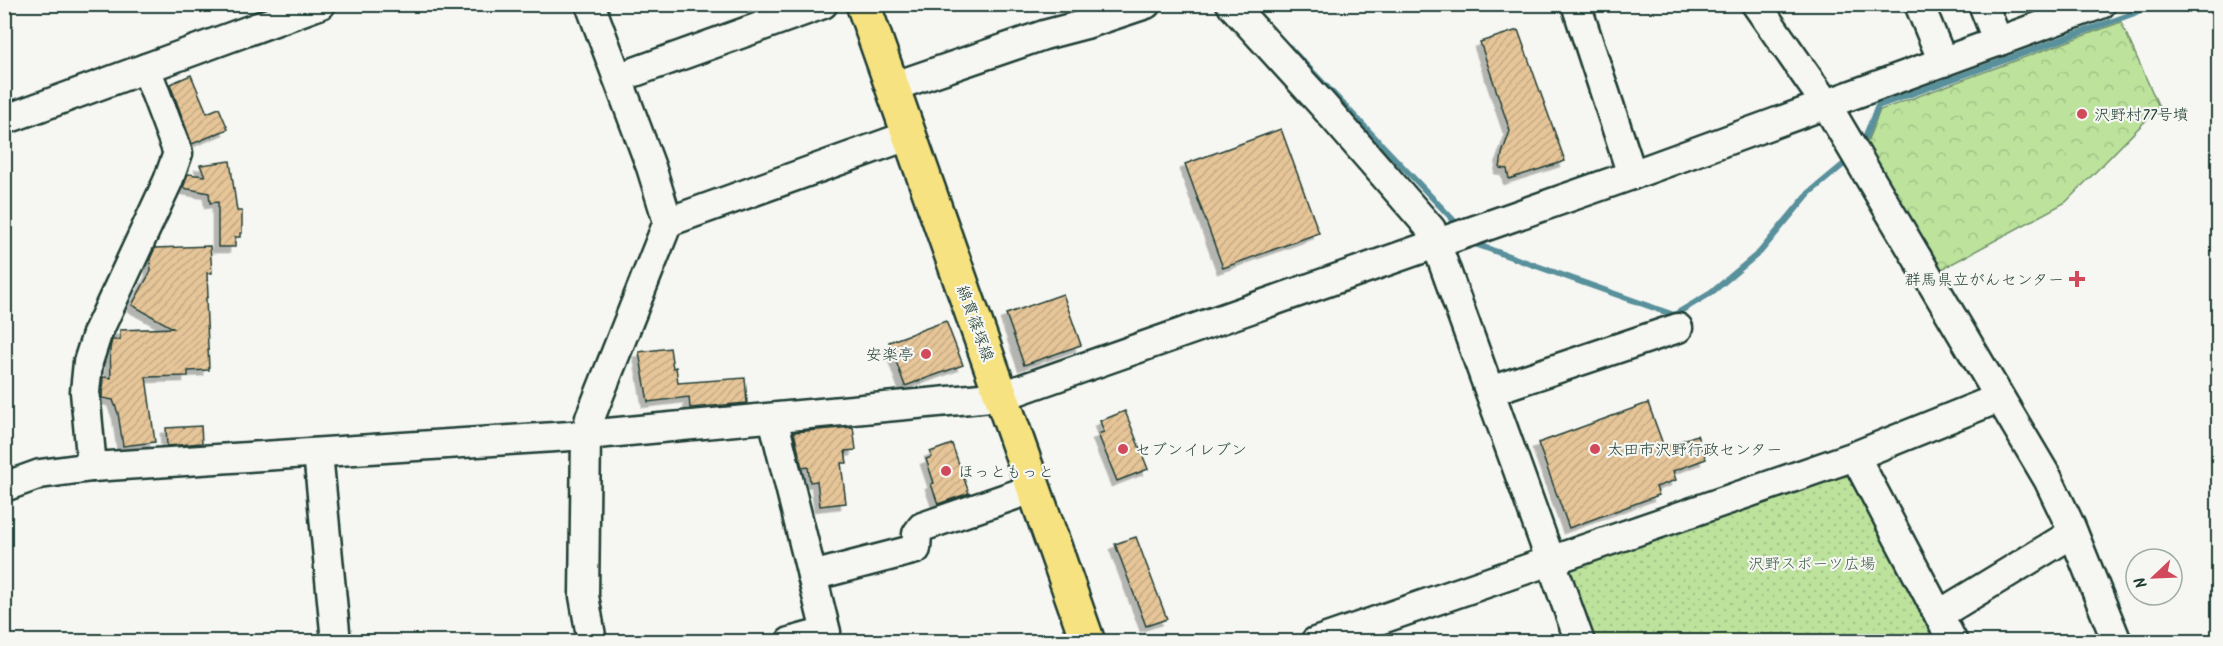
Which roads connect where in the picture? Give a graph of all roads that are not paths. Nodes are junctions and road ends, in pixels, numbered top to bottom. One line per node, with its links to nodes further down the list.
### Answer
1 (321, 4): 14 (street)
2 (591, 4): 15 (street)
3 (823, 4): 15 (street)
4 (863, 4): 16 (main road, 綿貫篠塚線)
5 (1146, 4): 16 (street)
6 (1231, 4): 22 (street)
7 (1576, 4): 20 (street)
8 (1756, 4): 17 (street)
9 (1919, 4): 13 (street)
10 (1983, 4): 12 (street)
11 (2101, 4): 12 (street)
12 (1998, 42): 13 (street)
13 (1943, 62): 17 (street)
14 (146, 68): 18 (street); 31 (street)
15 (618, 78): 21 (street)
16 (892, 87): 19 (main road, 綿貫篠塚線)
17 (1826, 104): 20 (street); 26 (street)
18 (4, 120)
19 (910, 135): 21 (street); 25 (main road, 綿貫篠塚線)
20 (1632, 175): 22 (street)
21 (668, 222): 28 (street)
22 (1438, 243): 24 (street); 25 (street)
23 (1678, 328): 24 (street)
24 (1490, 391): 35 (street)
25 (1002, 396): 27 (street); 33 (main road, 綿貫篠塚線)
26 (1999, 398): 30 (street); 34 (street)
27 (773, 418): 28 (street); 36 (street)
28 (586, 435): 29 (street); 39 (street)
29 (318, 453): 31 (street); 38 (street)
30 (1855, 456): 35 (street); 37 (street)
31 (92, 467): 32 (street)
32 (4, 486)
33 (1035, 488): 36 (street); 41 (main road, 綿貫篠塚線)
34 (2073, 533): 37 (street); 45 (street)
35 (1551, 560): 42 (street); 43 (street)
36 (812, 576): 40 (street)
37 (1940, 614): 44 (street)
38 (336, 642)
39 (592, 642)
40 (790, 642)
41 (1088, 642)
42 (1315, 642)
43 (1580, 642)
44 (1953, 642)
45 (2117, 642)

